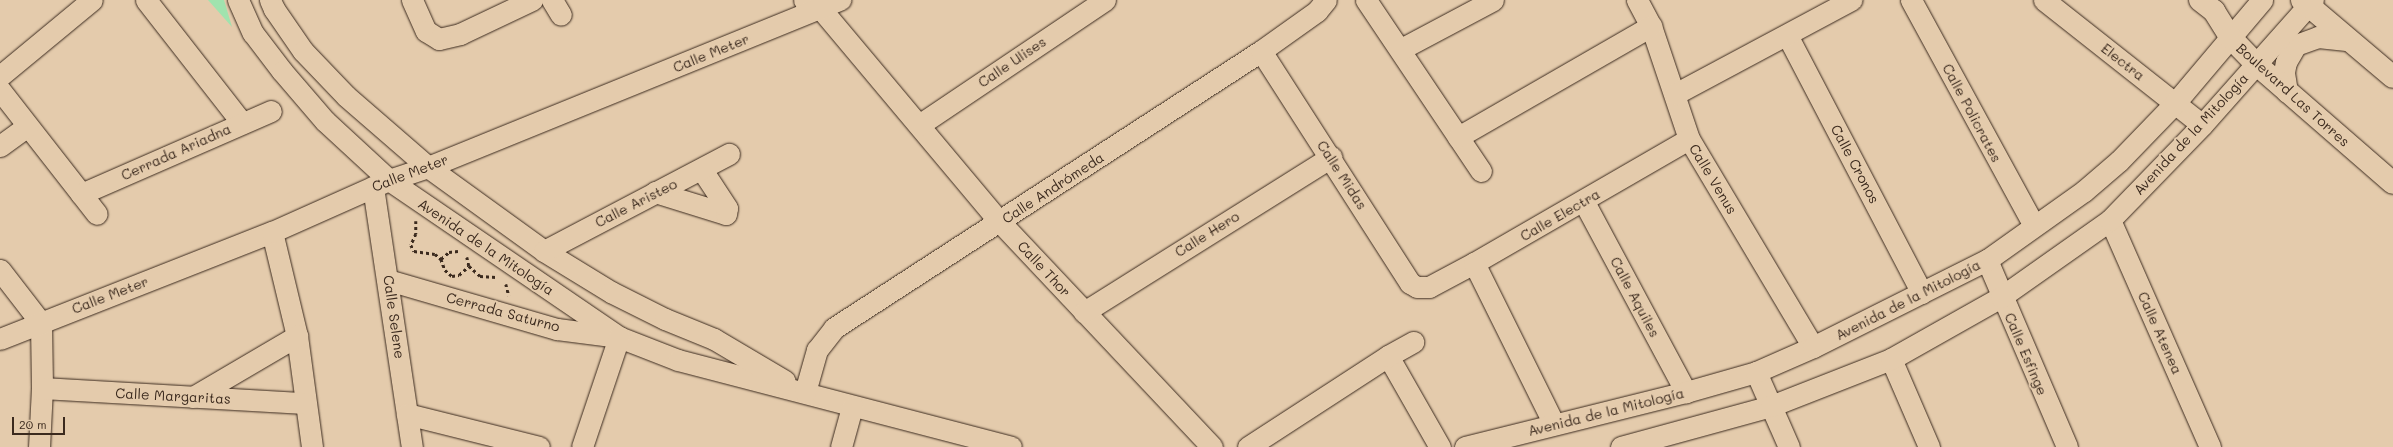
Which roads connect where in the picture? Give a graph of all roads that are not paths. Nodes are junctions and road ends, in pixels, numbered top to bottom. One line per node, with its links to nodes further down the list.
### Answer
1 (92, 0): 28 (street)
2 (146, 0): 35 (street)
3 (238, 0): 48 (street, Avenida de la Mitología)
4 (270, 0): 44 (street, Avenida de la Mitología)
5 (412, 0): 6 (street)
6 (532, 0)
7 (840, 0): 20 (street, Calle Meter)
8 (1105, 0): 36 (street, Calle Ulises)
9 (1326, 0): 26 (street, Calle Andrómeda)
10 (1366, 0): 25 (street)
11 (1493, 0): 25 (street)
12 (1637, 0): 21 (street, Calle Venus)
13 (1851, 0): 23 (street)
14 (1911, 0): 55 (street, Calle Policrates)
15 (2044, 0): 33 (street, Electra)
16 (2200, 0): 22 (main road, Boulevard Las Torres)
17 (2244, 0): 22 (street)
18 (2262, 0): 22 (street, Avenida de la Mitología)
19 (2308, 2): 24 (main road); 27 (street, Avenida de la Mitología)
20 (813, 5): 36 (street, Calle Thor); 44 (street, Calle Meter)
21 (1652, 26): 32 (street, Calle Venus); 39 (street)
22 (2236, 30): 27 (main road, Boulevard Las Torres); 33 (street, Avenida de la Mitología)
23 (1787, 35): 32 (street); 63 (street, Calle Cronos)
24 (2348, 40): 29 (main road); 31 (street)
25 (1401, 49): 39 (street)
26 (1261, 51): 43 (street, Calle Midas); 54 (street, Calle Andrómeda)
27 (2256, 64): 31 (main road, Boulevard Las Torres); 37 (street, Avenida de la Mitología)
28 (0, 76)
29 (2393, 77)
30 (0, 90): 38 (street)
31 (2287, 92): 47 (main road, Boulevard Las Torres)
32 (1674, 94): 40 (street, Calle Venus)
33 (2175, 103): 37 (street, Electra); 55 (street, Avenida de la Mitología)
34 (271, 111): 35 (street, Cerrada Ariadna)
35 (242, 124): 50 (street, Cerrada Ariadna)
36 (919, 125): 54 (street, Calle Thor)
37 (2202, 125): 53 (street, Avenida de la Mitología)
38 (28, 126): 41 (street); 50 (street)
39 (1458, 136): 46 (street)
40 (1689, 139): 51 (street, Calle Electra); 71 (street, Calle Venus)
41 (0, 146)
42 (729, 154): 45 (street, Calle Aristeo)
43 (1330, 157): 62 (street, Calle Midas); 65 (street, Calle Hero)
44 (428, 167): 48 (street, Calle Meter); 57 (street, Avenida de la Mitología)
45 (702, 170): 49 (street, Calle Aristeo); 49 (street)
46 (1481, 171)
47 (2393, 183)
48 (381, 184): 56 (street, Calle Meter); 61 (street, Calle Selene); 68 (street, Avenida de la Mitología)
49 (655, 192): 57 (street, Calle Aristeo)
50 (81, 194): 52 (street)
51 (1584, 202): 59 (street, Calle Electra); 77 (street, Calle Aquiles)
52 (97, 214)
53 (2110, 220): 64 (street, Avenida de la Mitología); 100 (street, Calle Atenea)
54 (1000, 222): 65 (street, Calle Thor); 76 (street, Calle Andrómeda)
55 (2034, 226): 58 (street, Avenida de la Mitología)
56 (272, 232): 66 (street, Calle Meter); 67 (street)
57 (544, 251): 76 (street, Avenida de la Mitología)
58 (1987, 260): 63 (street, Avenida de la Mitología); 64 (street, Calle Esfinge)
59 (1474, 263): 62 (street, Calle Electra); 83 (street)
60 (0, 270): 66 (street)
61 (388, 280): 68 (street, Cerrada Saturno); 82 (street, Calle Selene)
62 (1429, 287)
63 (1922, 293): 71 (street, Avenida de la Mitología)
64 (2002, 297): 73 (street, Avenida de la Mitología); 99 (street, Calle Esfinge)
65 (1084, 312): 92 (street, Calle Thor)
66 (41, 322): 69 (street, Calle Meter); 75 (street)
67 (297, 336): 78 (street); 79 (street)
68 (619, 338): 76 (street, Avenida de la Mitología); 89 (street)
69 (0, 339)
70 (1413, 342): 72 (street)
71 (1813, 348): 74 (street, Avenida de la Mitología)
72 (1388, 356): 93 (street); 94 (street)
73 (1891, 359): 80 (street, Avenida de la Mitología); 98 (street)
74 (1756, 372): 77 (street, Avenida de la Mitología); 80 (street)
75 (42, 388): 78 (street, Calle Margaritas); 85 (street)
76 (805, 392): 81 (street, Avenida de la Mitología)
77 (1686, 392): 83 (street, Avenida de la Mitología)
78 (192, 397): 79 (street, Calle Margaritas)
79 (305, 403): 86 (street)
80 (1771, 406): 84 (street, Avenida de la Mitología); 97 (street)
81 (852, 407): 90 (street); 91 (street, Avenida de la Mitología)
82 (407, 414): 87 (street, Calle Selene); 88 (street)
83 (1554, 424): 95 (street, Avenida de la Mitología)
84 (1645, 444): 96 (street, Avenida de la Mitología)
85 (39, 447)
86 (312, 447)
87 (412, 447)
88 (539, 447)
89 (582, 447)
90 (841, 447)
91 (1011, 447)
92 (1212, 447)
93 (1248, 447)
94 (1440, 447)
95 (1465, 447)
96 (1621, 447)
97 (1789, 447)
98 (1929, 447)
99 (2066, 447)
100 (2210, 447)

